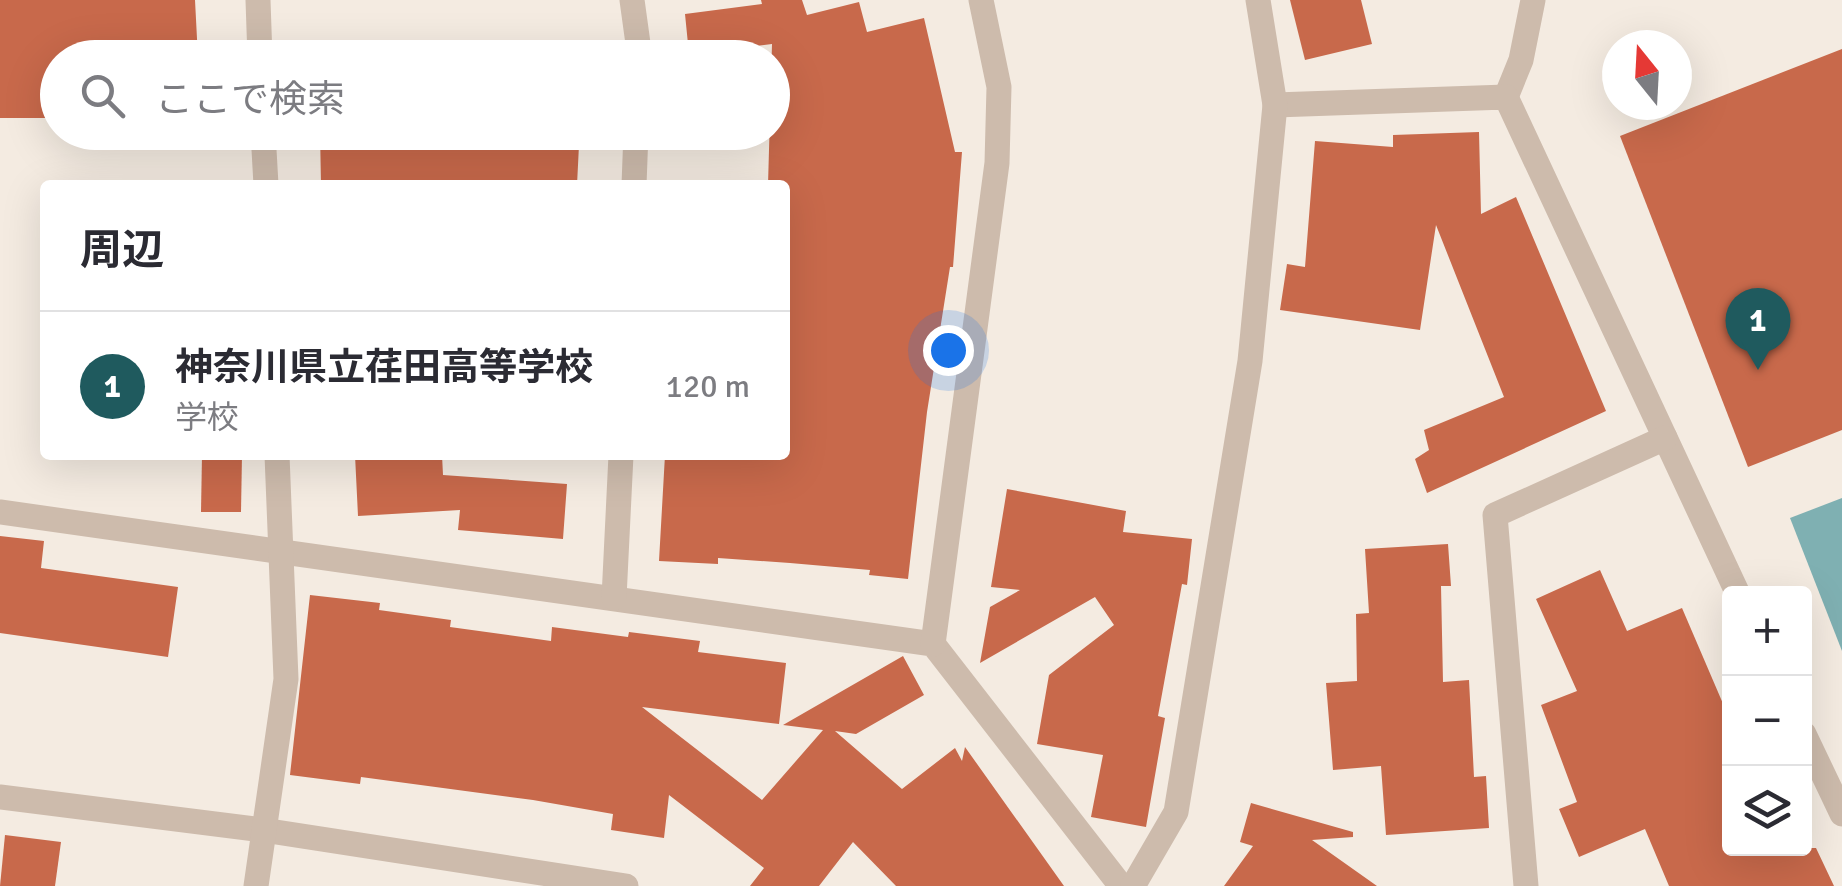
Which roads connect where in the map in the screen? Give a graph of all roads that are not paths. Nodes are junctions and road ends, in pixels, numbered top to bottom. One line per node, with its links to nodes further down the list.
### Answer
1 (258, 0): 6 (street)
2 (632, 0): 7 (street)
3 (981, 0): 21 (street)
4 (1258, 0): 9 (street)
5 (1534, 0): 8 (street)
6 (259, 40)
7 (638, 40)
8 (1506, 97): 9 (street); 14 (street)
9 (1275, 104): 29 (street)
10 (265, 150): 12 (street)
11 (635, 150): 13 (street)
12 (266, 180)
13 (634, 180)
14 (1665, 438): 19 (street); 30 (street)
15 (276, 460): 18 (street)
16 (621, 460): 20 (street)
17 (0, 512): 18 (street)
18 (280, 552): 20 (street); 25 (street)
19 (1734, 586)
20 (614, 598): 21 (street)
21 (933, 644): 28 (street)
22 (1812, 751): 24 (street)
23 (0, 797): 25 (street)
24 (1842, 814)
25 (263, 830): 26 (street); 27 (street)
26 (256, 886)
27 (626, 886)
28 (1121, 886)
29 (1133, 886)
30 (1526, 886)

